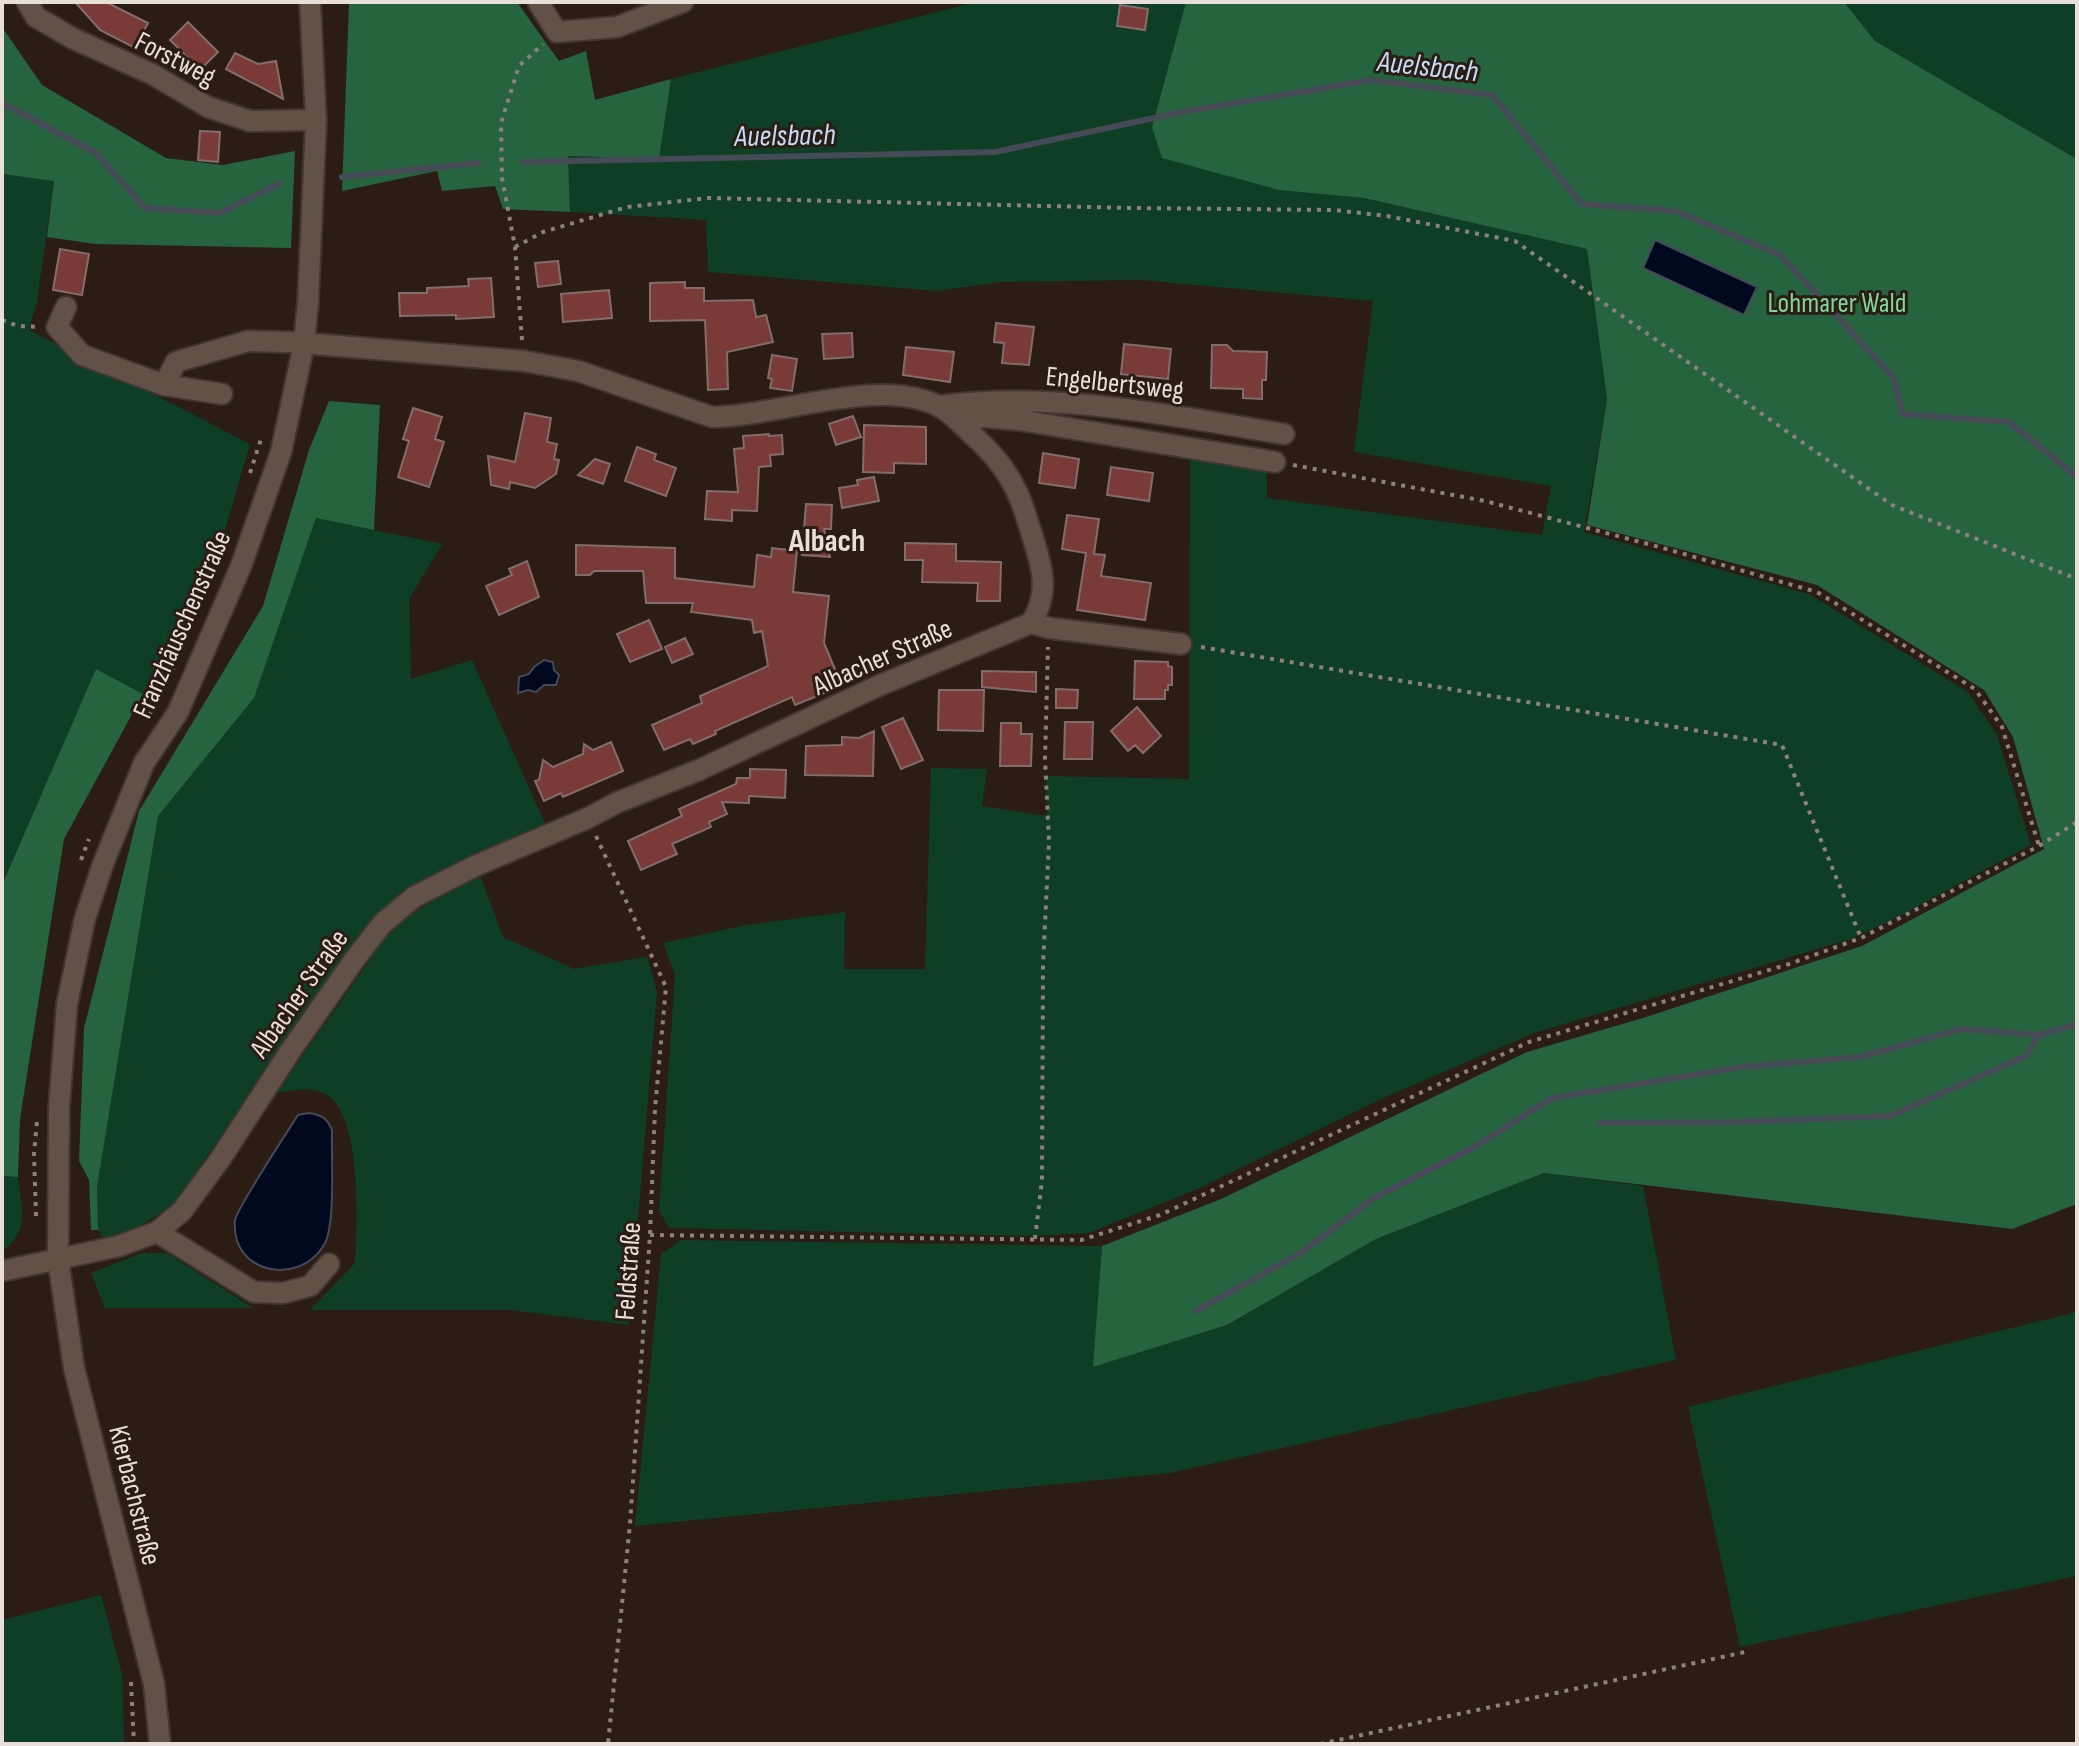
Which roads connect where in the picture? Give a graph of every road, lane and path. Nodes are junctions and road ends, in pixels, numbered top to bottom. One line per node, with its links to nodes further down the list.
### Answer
1 (27, 2): 6 (street, Forstweg)
2 (310, 2): 6 (street, Franzhäuschenstraße)
3 (538, 2): 5 (street)
4 (683, 2): 5 (street)
5 (557, 32): 7 (path)
6 (316, 120): 11 (street, Franzhäuschenstraße)
7 (515, 247): 12 (path); 21 (path)
8 (66, 307): 10 (street)
9 (2, 320): 10 (path)
10 (57, 327): 13 (street)
11 (304, 344): 12 (street); 13 (street); 37 (street, Franzhäuschenstraße)
12 (524, 361): 15 (street)
13 (164, 385): 14 (street)
14 (222, 394)
15 (938, 406): 16 (street); 17 (street, Engelbertsweg)
16 (960, 422): 19 (street, Engelbertsweg); 22 (street)
17 (1284, 434)
18 (262, 435): 20 (path)
19 (1275, 462): 29 (path)
20 (248, 478)
21 (2077, 579)
22 (1040, 626): 23 (street); 26 (street, Albacher Straße); 36 (path)
23 (1181, 644): 31 (path)
24 (178, 657): 25 (path)
25 (144, 727)
26 (588, 818): 34 (street, Albacher Straße); 35 (path, Feldstraße)
27 (2077, 822): 29 (path)
28 (90, 838): 30 (path)
29 (2039, 846): 31 (path)
30 (80, 868)
31 (1861, 938): 36 (path)
32 (38, 1112): 33 (path)
33 (36, 1216)
34 (157, 1232): 37 (street, Albacher Straße); 38 (street)
35 (650, 1235): 36 (path); 44 (path, Feldstraße)
36 (1035, 1239)
37 (58, 1259): 39 (street, Albacher Straße); 43 (street, Kierbachstraße)
38 (329, 1264)
39 (2, 1271)
40 (1750, 1651): 45 (path)
41 (131, 1677): 42 (path)
42 (134, 1744)
43 (160, 1744)
44 (608, 1744)
45 (1320, 1744)

